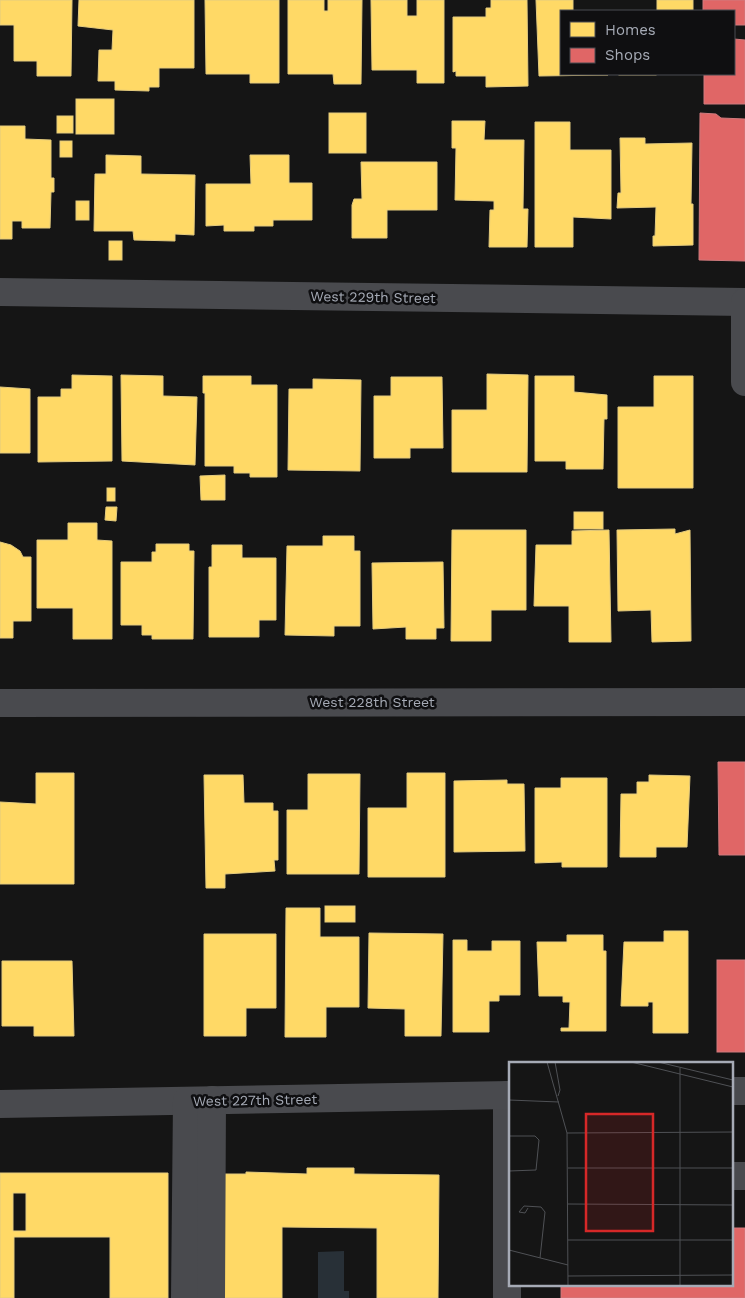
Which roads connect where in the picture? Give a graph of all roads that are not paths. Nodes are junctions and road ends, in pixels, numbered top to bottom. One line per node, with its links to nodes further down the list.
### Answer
1 (0, 292): 2 (street, West 229th Street)
2 (745, 302): 3 (street)
3 (745, 382)
4 (745, 702): 5 (street, West 228th Street)
5 (0, 703)
6 (732, 1091): 7 (street)
7 (745, 1091)
8 (509, 1095): 9 (street, West 227th Street); 13 (street)
9 (199, 1101): 10 (street, West 227th Street); 14 (street); 15 (street)
10 (0, 1104)
11 (732, 1176): 12 (street)
12 (745, 1176)
13 (509, 1178): 16 (street)
14 (185, 1298)
15 (211, 1298)
16 (507, 1298)

